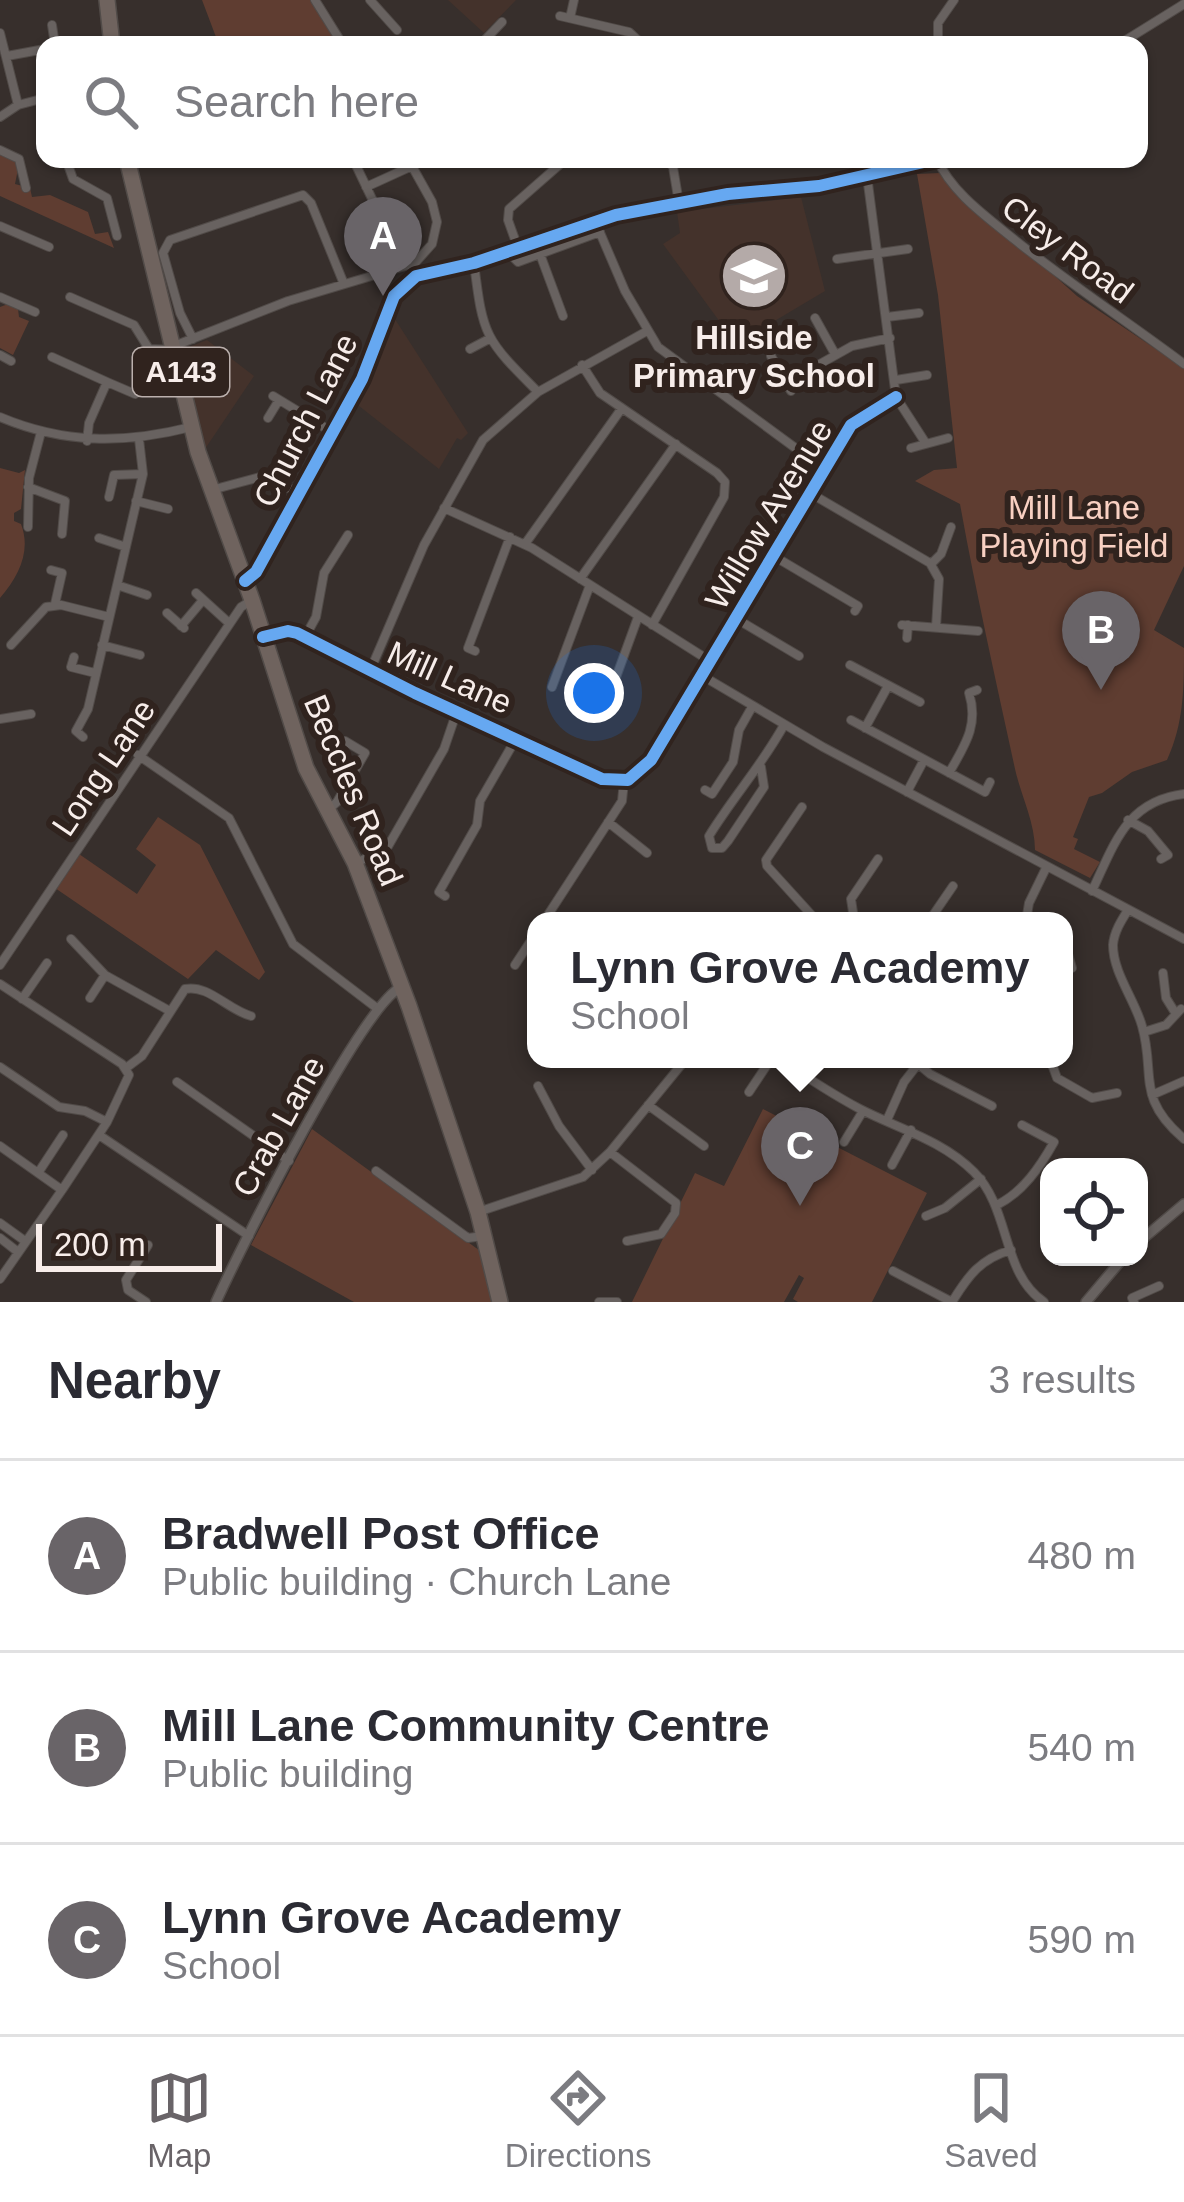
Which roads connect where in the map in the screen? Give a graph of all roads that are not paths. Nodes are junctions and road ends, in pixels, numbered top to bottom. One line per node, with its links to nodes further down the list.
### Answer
1 (107, 0): 12 (highway)
2 (315, 0): 13 (street)
3 (370, 0): 9 (street)
4 (574, 0): 15 (street)
5 (954, 0): 16 (street)
6 (1184, 4): 17 (street)
7 (502, 22): 14 (street)
8 (52, 25): 11 (street)
9 (397, 30)
10 (0, 33): 19 (street)
11 (54, 36)
12 (111, 36)
13 (338, 36)
14 (489, 36)
15 (633, 36)
16 (938, 36)
17 (1132, 36)
18 (36, 51): 19 (street)
19 (7, 56): 21 (street)
20 (36, 100): 21 (street)
21 (18, 105): 22 (street)
22 (0, 117)
23 (0, 150): 34 (street)
24 (69, 168): 40 (street)
25 (129, 168): 63 (highway, Beccles Road / A143)
26 (356, 168): 35 (street)
27 (399, 168): 35 (street)
28 (413, 168): 49 (street)
29 (556, 168): 44 (street)
30 (673, 168): 36 (street)
31 (900, 168): 33 (street)
32 (942, 168): 68 (street, Cley Road)
33 (867, 176): 36 (street); 46 (street)
34 (22, 183)
35 (366, 187): 39 (street)
36 (679, 202): 37 (street)
37 (595, 220): 41 (street); 44 (street)
38 (1, 223): 42 (street)
39 (385, 226)
40 (113, 230)
41 (600, 232): 45 (street); 59 (street)
42 (43, 247)
43 (908, 249): 46 (street)
44 (513, 250): 45 (street); 48 (street)
45 (540, 254): 56 (street)
46 (878, 254): 47 (street); 57 (street)
47 (837, 259)
48 (474, 263): 50 (street); 62 (street)
49 (402, 268): 50 (street); 51 (street)
50 (407, 281): 81 (street, Church Lane)
51 (344, 284): 61 (street); 61 (street)
52 (0, 297): 54 (street)
53 (70, 297): 63 (street)
54 (28, 312)
55 (919, 313): 57 (street)
56 (563, 316)
57 (887, 317): 60 (street)
58 (815, 318): 65 (street)
59 (647, 331): 69 (street); 88 (street)
60 (890, 338): 65 (street); 71 (street)
61 (193, 339): 63 (street)
62 (489, 339): 64 (street); 74 (street)
63 (175, 348): 79 (highway, Beccles Road / A143)
64 (470, 349)
65 (836, 354): 66 (street)
66 (771, 356)
67 (56, 363): 72 (street)
68 (1184, 364)
69 (582, 365): 74 (street); 76 (street)
70 (927, 375): 71 (street)
71 (896, 380): 75 (street)
72 (107, 382): 73 (street); 84 (street)
73 (132, 389)
74 (538, 392): 96 (street)
75 (896, 397): 85 (street); 88 (street, Willow Avenue)
76 (622, 408): 86 (street); 104 (street)
77 (0, 417): 80 (street)
78 (268, 418): 81 (street)
79 (192, 427): 83 (street); 110 (highway, Beccles Road / A143)
80 (41, 432): 84 (street); 90 (street)
81 (332, 432): 92 (street, Church Lane)
82 (948, 438): 85 (street)
83 (139, 439): 84 (street); 89 (street)
84 (86, 441)
85 (925, 442): 87 (street)
86 (676, 445): 109 (street); 122 (street)
87 (911, 448)
88 (824, 469): 93 (street, Willow Avenue)
89 (142, 474): 94 (street); 95 (street)
90 (28, 487): 99 (street); 100 (street)
91 (219, 488): 92 (street)
92 (298, 493): 110 (street, Church Lane)
93 (809, 493): 106 (street, Willow Avenue); 107 (street)
94 (109, 497)
95 (136, 501): 97 (street); 105 (street)
96 (444, 508): 102 (street); 136 (street)
97 (168, 509)
98 (951, 526): 107 (street)
99 (28, 527)
100 (62, 534)
101 (348, 536): 126 (street)
102 (509, 537): 104 (street); 130 (street)
103 (99, 538): 105 (street)
104 (525, 544): 109 (street)
105 (126, 547): 111 (street)
106 (772, 555): 116 (street); 120 (street, Willow Avenue)
107 (931, 564): 123 (street)
108 (51, 570): 115 (street)
109 (580, 579): 112 (street)
110 (245, 581): 114 (highway, Beccles Road / A143)
111 (117, 585): 113 (street); 118 (street)
112 (590, 585): 119 (street); 141 (street)
113 (147, 595)
114 (252, 600): 121 (street, Long Lane); 125 (highway, Beccles Road / A143)
115 (55, 604): 118 (street); 128 (street)
116 (858, 606)
117 (167, 613): 121 (street)
118 (109, 617): 129 (street)
119 (638, 617): 122 (street); 145 (street)
120 (735, 618): 132 (street); 134 (street, Willow Avenue)
121 (229, 623): 154 (street, Long Lane)
122 (652, 625): 134 (street)
123 (936, 628): 124 (street); 127 (street)
124 (977, 631)
125 (262, 637): 126 (street, Mill Lane); 164 (highway, Beccles Road / A143)
126 (305, 637): 136 (street, Mill Lane)
127 (907, 638)
128 (17, 642)
129 (102, 645): 131 (street); 137 (street)
130 (468, 648)
131 (134, 656)
132 (799, 656)
133 (74, 657): 137 (street)
134 (710, 661): 138 (street, Willow Avenue)
135 (851, 666): 139 (street)
136 (370, 671): 144 (street, Mill Lane)
137 (95, 674): 151 (street)
138 (701, 675): 143 (street); 158 (street)
139 (888, 686): 140 (street); 150 (street)
140 (922, 686)
141 (552, 687)
142 (970, 691): 157 (street)
143 (752, 707): 149 (street); 160 (street)
144 (457, 711): 152 (street, Mill Lane); 170 (street)
145 (603, 712)
146 (31, 714): 147 (street)
147 (7, 720)
148 (851, 720): 150 (street)
149 (784, 725): 156 (street); 161 (street)
150 (866, 728): 155 (street)
151 (76, 731)
152 (517, 737): 158 (street, Mill Lane); 174 (street)
153 (345, 741): 164 (street)
154 (138, 755): 185 (street, Long Lane); 193 (street)
155 (924, 760): 157 (street); 161 (street)
156 (761, 767): 156 (street)
157 (949, 773): 159 (street)
158 (624, 781): 166 (street)
159 (990, 782)
160 (705, 790)
161 (907, 792): 171 (street)
162 (1184, 794): 165 (street)
163 (802, 807): 177 (street)
164 (328, 810): 170 (highway, Beccles Road / A143)
165 (1128, 820): 168 (street); 173 (street)
166 (608, 822): 167 (street); 176 (street)
167 (648, 854)
168 (1168, 855)
169 (878, 859): 178 (street)
170 (355, 863): 190 (highway, Beccles Road / A143)
171 (1047, 866): 173 (street); 180 (street)
172 (952, 886): 179 (street)
173 (1092, 891): 175 (street)
174 (439, 892)
175 (1128, 910): 182 (street); 197 (street)
176 (550, 912)
177 (809, 912)
178 (852, 912)
179 (934, 912)
180 (1028, 912)
181 (71, 939): 188 (street)
182 (1184, 939)
183 (527, 947): 186 (street)
184 (47, 963): 192 (street)
185 (0, 965)
186 (515, 965)
187 (1163, 973): 195 (street)
188 (105, 975): 191 (street); 194 (street)
189 (0, 984): 192 (street)
190 (401, 988): 193 (street, Crab Lane); 239 (highway, Beccles Road / A143)
191 (90, 998)
192 (22, 999): 199 (street)
193 (378, 1009): 229 (street, Crab Lane)
194 (168, 1010): 196 (street); 199 (street)
195 (1179, 1011): 197 (street)
196 (250, 1016)
197 (1144, 1032): 213 (street)
198 (0, 1067): 218 (street)
199 (126, 1068): 218 (street)
200 (679, 1068): 214 (street)
201 (765, 1068): 211 (street)
202 (793, 1068): 207 (street)
203 (804, 1068): 207 (street)
204 (912, 1068): 217 (street)
205 (922, 1068): 215 (street)
206 (1053, 1068): 212 (street)
207 (801, 1074): 216 (street)
208 (1184, 1081): 213 (street)
209 (177, 1082): 229 (street)
210 (538, 1086): 231 (street)
211 (749, 1092)
212 (1117, 1093)
213 (1152, 1095): 223 (street)
214 (648, 1106): 226 (street); 227 (street)
215 (992, 1106)
216 (863, 1111): 217 (street); 224 (street)
217 (887, 1120): 220 (street)
218 (107, 1122): 221 (street)
219 (1022, 1125): 228 (street)
220 (911, 1130): 230 (street); 235 (street)
221 (99, 1135): 236 (street); 243 (street)
222 (63, 1136): 234 (street)
223 (1184, 1138)
224 (844, 1142)
225 (0, 1146): 234 (street)
226 (704, 1146)
227 (610, 1152): 231 (street); 247 (street)
228 (1050, 1158)
229 (289, 1161): 243 (street, Crab Lane)
230 (892, 1165)
231 (592, 1170): 239 (street)
232 (376, 1171): 244 (street)
233 (1040, 1172): 238 (street)
234 (38, 1173): 236 (street)
235 (981, 1179): 238 (street); 240 (street)
236 (62, 1190): 246 (street)
237 (1184, 1204): 242 (street)
238 (998, 1205): 249 (street)
239 (478, 1211): 244 (highway, Beccles Road / A143)
240 (933, 1217)
241 (0, 1222): 246 (street)
242 (1148, 1234)
243 (249, 1236): 257 (street, Crab Lane)
244 (485, 1236): 258 (highway, Beccles Road / A143)
245 (0, 1238): 250 (street)
246 (26, 1241): 250 (street)
247 (627, 1241)
248 (148, 1245): 256 (street)
249 (1011, 1250): 261 (street); 262 (street)
250 (18, 1252): 253 (street)
251 (1116, 1266): 263 (street)
252 (893, 1271): 261 (street)
253 (0, 1279)
254 (1159, 1286): 255 (street)
255 (1129, 1300)
256 (146, 1302)
257 (216, 1302)
258 (500, 1302)
259 (599, 1302): 260 (street)
260 (617, 1302)
261 (952, 1302)
262 (1044, 1302)
263 (1086, 1302)

